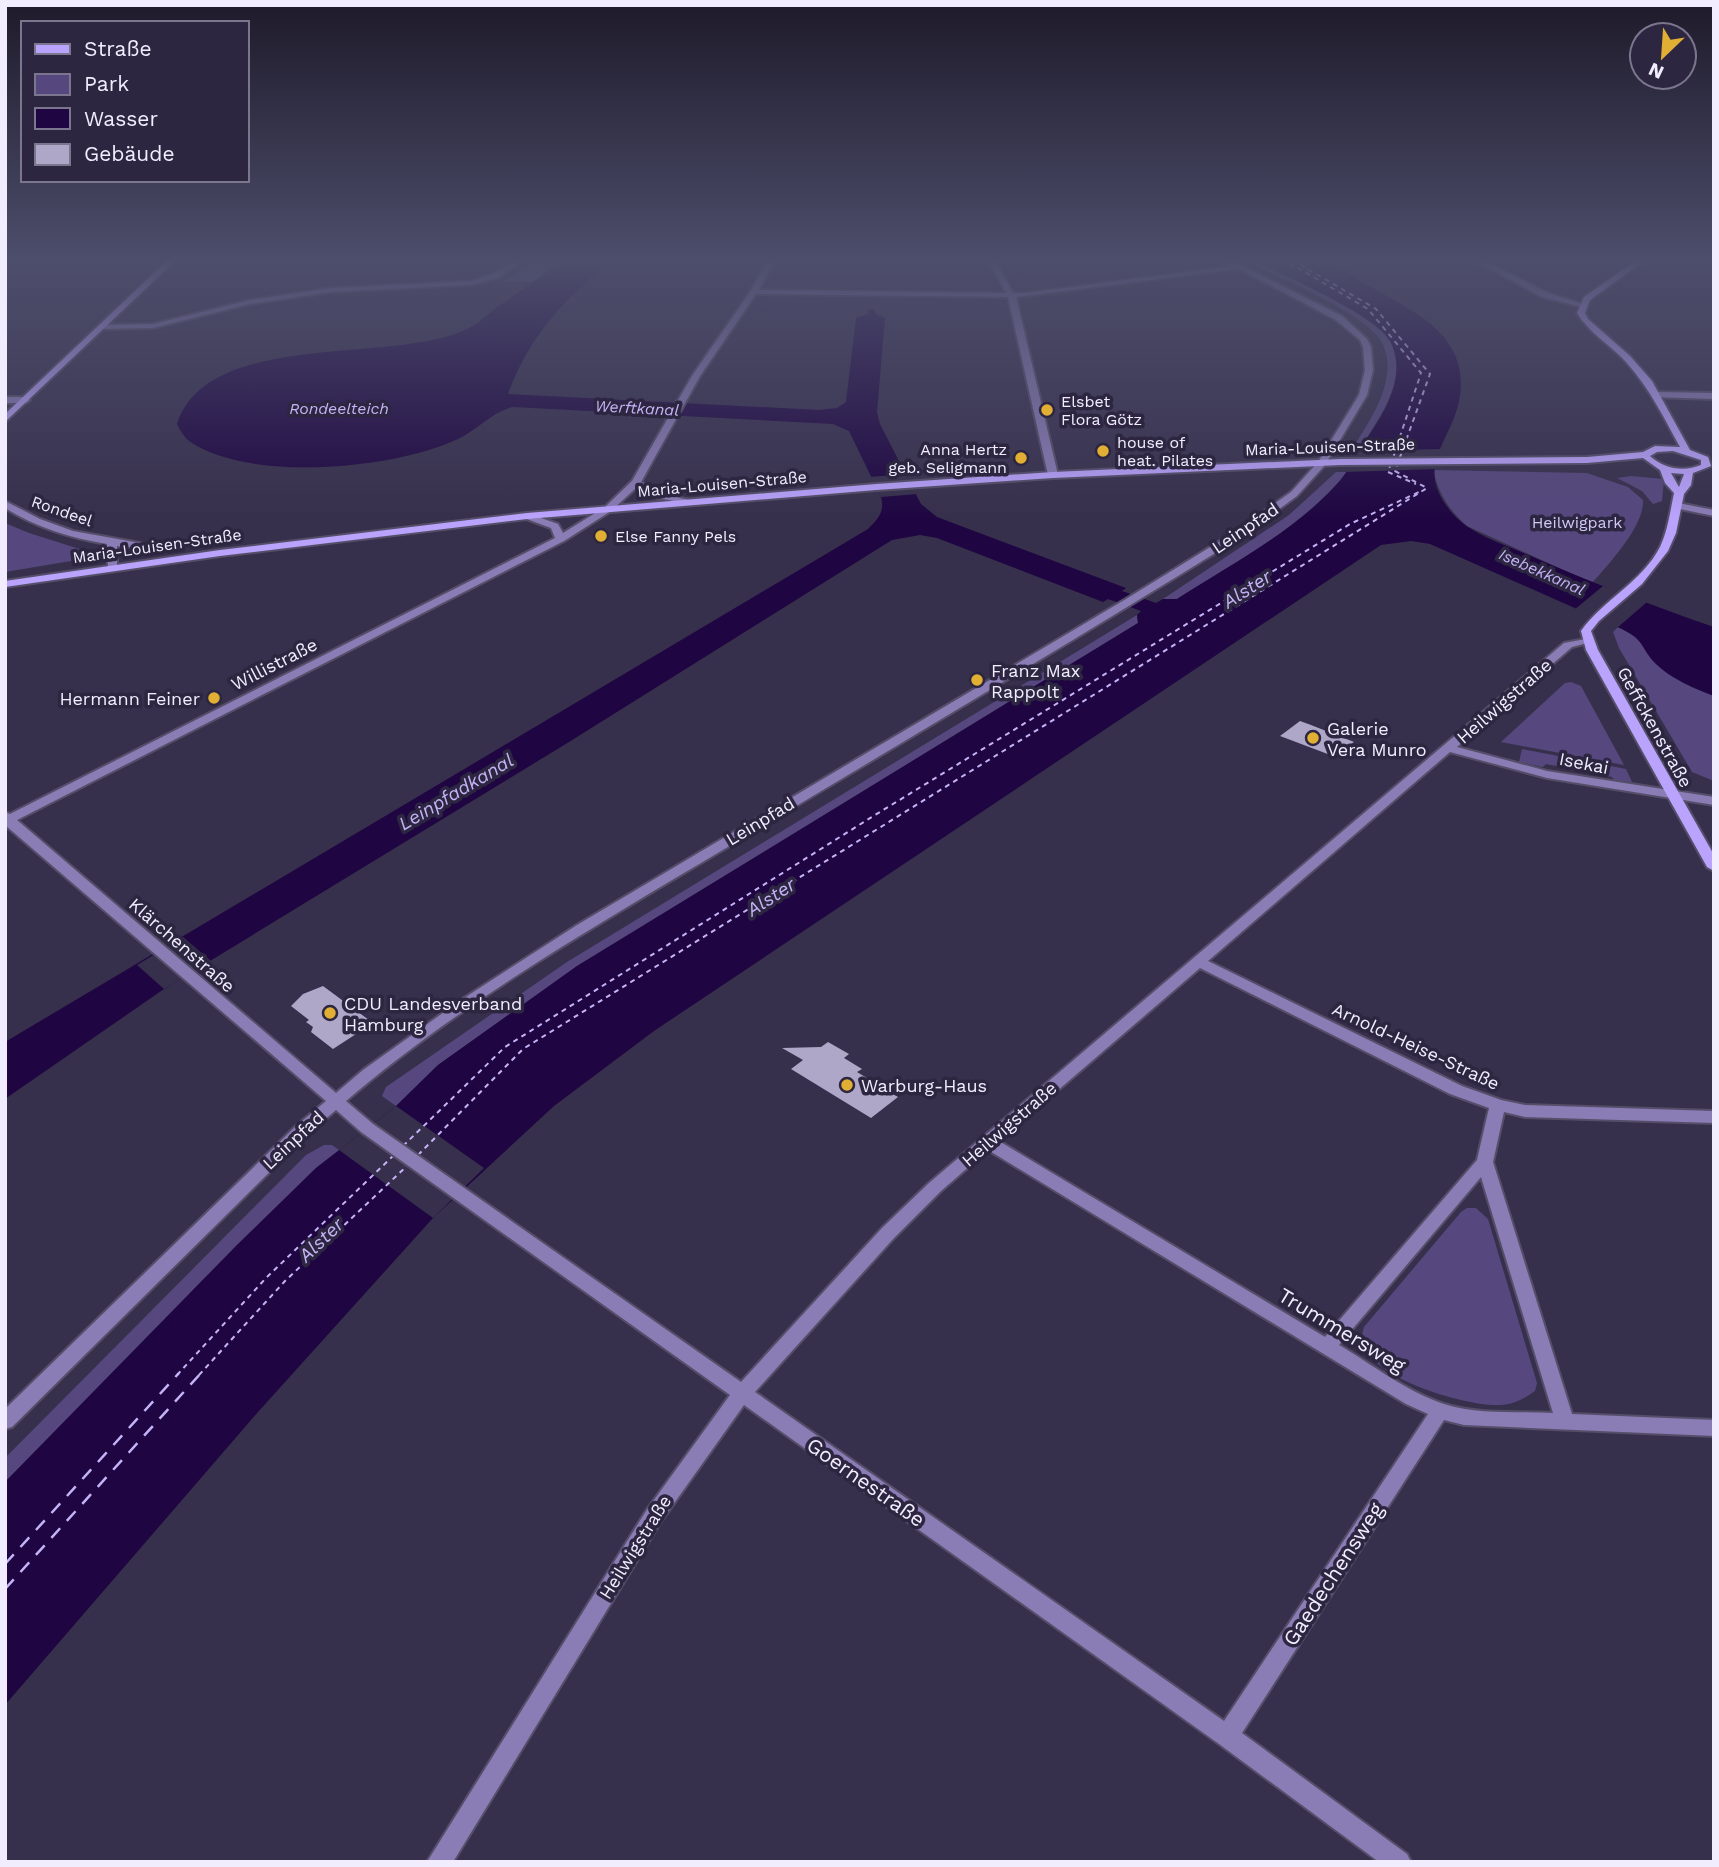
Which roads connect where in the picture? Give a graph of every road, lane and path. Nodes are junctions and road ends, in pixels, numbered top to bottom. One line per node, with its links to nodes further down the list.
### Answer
1 (82, 345): 9 (main road)
2 (719, 345): 23 (street, Willistraße)
3 (1024, 345): 22 (street)
4 (1366, 345): 18 (street, Leinpfad)
5 (1613, 345): 6 (main road)
6 (1656, 395): 7 (street); 11 (main road)
7 (1714, 396)
8 (5, 400): 9 (street)
9 (26, 400): 10 (main road)
10 (5, 419)
11 (1671, 428): 12 (main road); 13 (main road)
12 (1666, 448): 13 (main road); 14 (main road)
13 (1686, 450): 15 (main road)
14 (1645, 455): 17 (main road); 20 (main road)
15 (1698, 455): 16 (main road); 19 (main road)
16 (1714, 456)
17 (1587, 460): 18 (main road, Maria-Louisen-Straße); 20 (main road)
18 (1322, 463): 22 (main road, Maria-Louisen-Straße); 43 (street, Leinpfad)
19 (1710, 463): 21 (main road)
20 (1659, 466): 21 (main road); 24 (main road)
21 (1689, 471): 24 (main road)
22 (1054, 475): 25 (main road, Maria-Louisen-Straße)
23 (636, 483): 25 (street); 28 (street, Willistraße)
24 (1679, 493): 27 (main road)
25 (686, 502): 28 (main road, Maria-Louisen-Straße)
26 (5, 504): 32 (street, Rondeel)
27 (1678, 506): 29 (street); 36 (main road)
28 (608, 509): 30 (main road, Maria-Louisen-Straße); 31 (street, Willistraße)
29 (1714, 513)
30 (527, 516): 31 (street); 34 (main road, Maria-Louisen-Straße)
31 (559, 539): 40 (street, Willistraße)
32 (111, 542): 33 (street, Rondeel); 34 (street, Rondeel)
33 (140, 546)
34 (112, 567): 35 (main road, Maria-Louisen-Straße)
35 (5, 584)
36 (1587, 640): 37 (street, Heilwigstraße); 38 (main road, Geffckenstraße)
37 (1449, 748): 38 (street, Isekai); 42 (street, Heilwigstraße)
38 (1673, 795): 39 (street, Isekai); 41 (main road, Geffckenstraße)
39 (1714, 800)
40 (7, 819): 43 (street, Klärchenstraße)
41 (1714, 867)
42 (1199, 962): 44 (street, Arnold-Heise-Straße); 46 (street, Heilwigstraße)
43 (334, 1101): 49 (street, Goernestraße); 51 (street, Leinpfad)
44 (1497, 1105): 45 (street, Arnold-Heise-Straße); 47 (street)
45 (1714, 1117)
46 (987, 1142): 48 (street, Trummersweg); 49 (street, Heilwigstraße)
47 (1485, 1162): 48 (street); 52 (street)
48 (1327, 1347): 50 (street, Trummersweg)
49 (742, 1394): 54 (street, Goernestraße); 55 (street, Heilwigstraße)
50 (1440, 1411): 52 (street, Trummersweg); 54 (street, Gaedechensweg)
51 (5, 1421)
52 (1565, 1421): 53 (street, Trummersweg)
53 (1714, 1429)
54 (1227, 1736): 56 (street, Goernestraße)
55 (439, 1862)
56 (1399, 1862)

